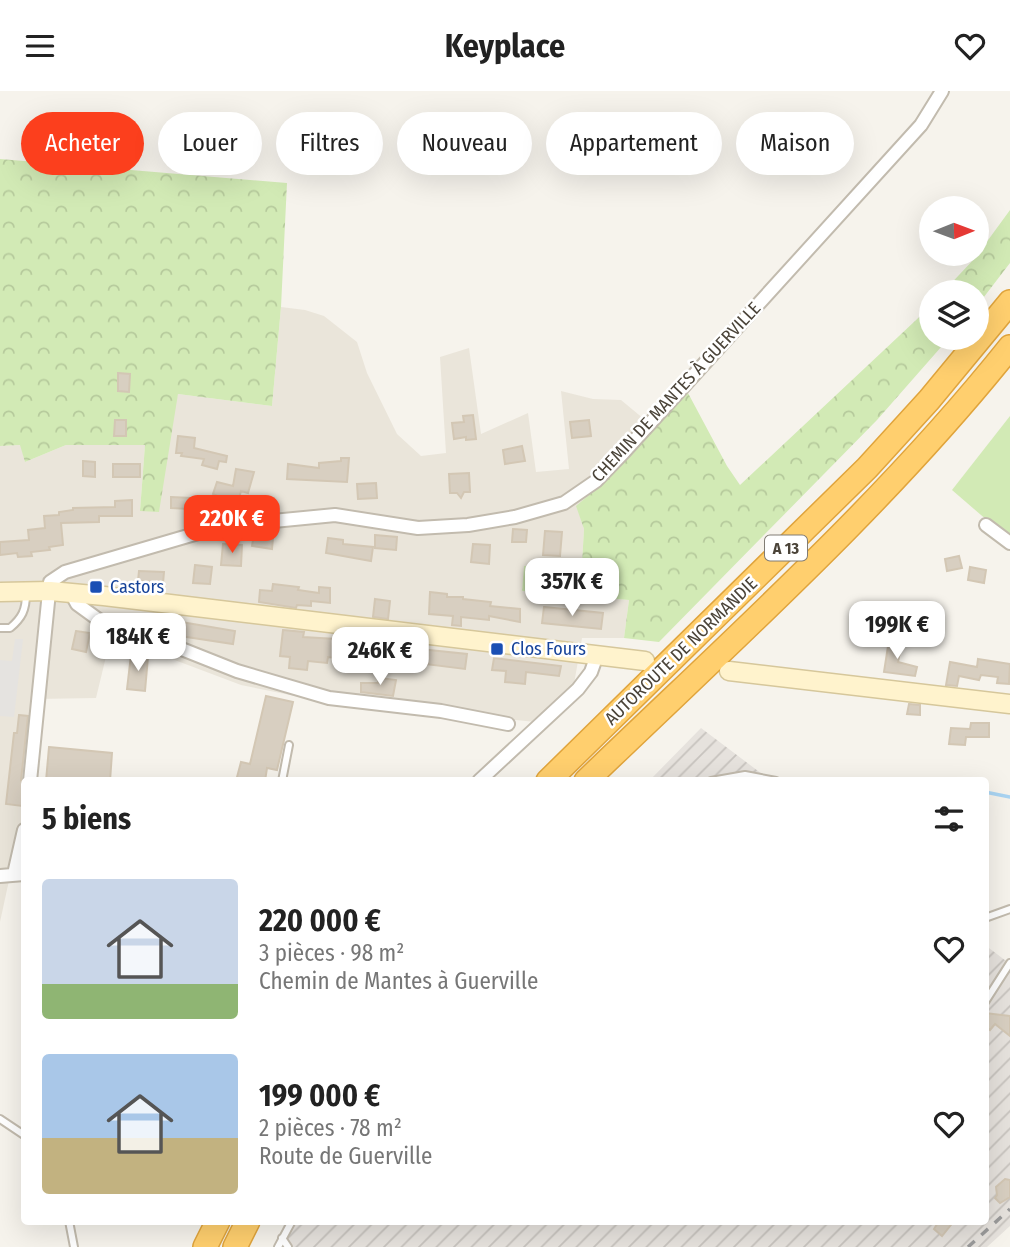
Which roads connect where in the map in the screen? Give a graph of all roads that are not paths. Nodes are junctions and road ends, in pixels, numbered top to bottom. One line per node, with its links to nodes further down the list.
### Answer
1 (942, 91): 7 (street, CHEMIN DE MANTES À GUERVILLE)
2 (1010, 302): 20 (highway, AUTOROUTE DE NORMANDIE / A 13)
3 (1010, 347): 21 (highway, AUTOROUTE DE NORMANDIE / A 13)
4 (986, 525): 5 (street)
5 (1010, 543)
6 (26, 591): 7 (street); 8 (street); 10 (lane)
7 (50, 591): 9 (street); 17 (street)
8 (0, 592)
9 (71, 593): 11 (street); 15 (street)
10 (0, 628)
11 (597, 655): 12 (street); 19 (street)
12 (645, 661)
13 (729, 670): 14 (street)
14 (1010, 704)
15 (508, 724)
16 (289, 745): 18 (lane)
17 (30, 777)
18 (283, 777)
19 (484, 777)
20 (552, 777)
21 (590, 777)
22 (734, 777): 23 (lane)
23 (755, 777)
24 (21, 856): 25 (street)
25 (19, 874): 26 (street)
26 (0, 876)
27 (1010, 909): 28 (lane)
28 (989, 917)
29 (1010, 963): 30 (lane)
30 (989, 996)
31 (0, 1119): 32 (lane)
32 (21, 1133)
33 (70, 1225): 38 (lane)
34 (216, 1225): 39 (highway)
35 (246, 1225): 40 (highway)
36 (290, 1225): 37 (lane)
37 (282, 1238): 41 (lane); 42 (lane)
38 (74, 1247)
39 (205, 1247)
40 (235, 1247)
41 (278, 1247)
42 (288, 1247)

